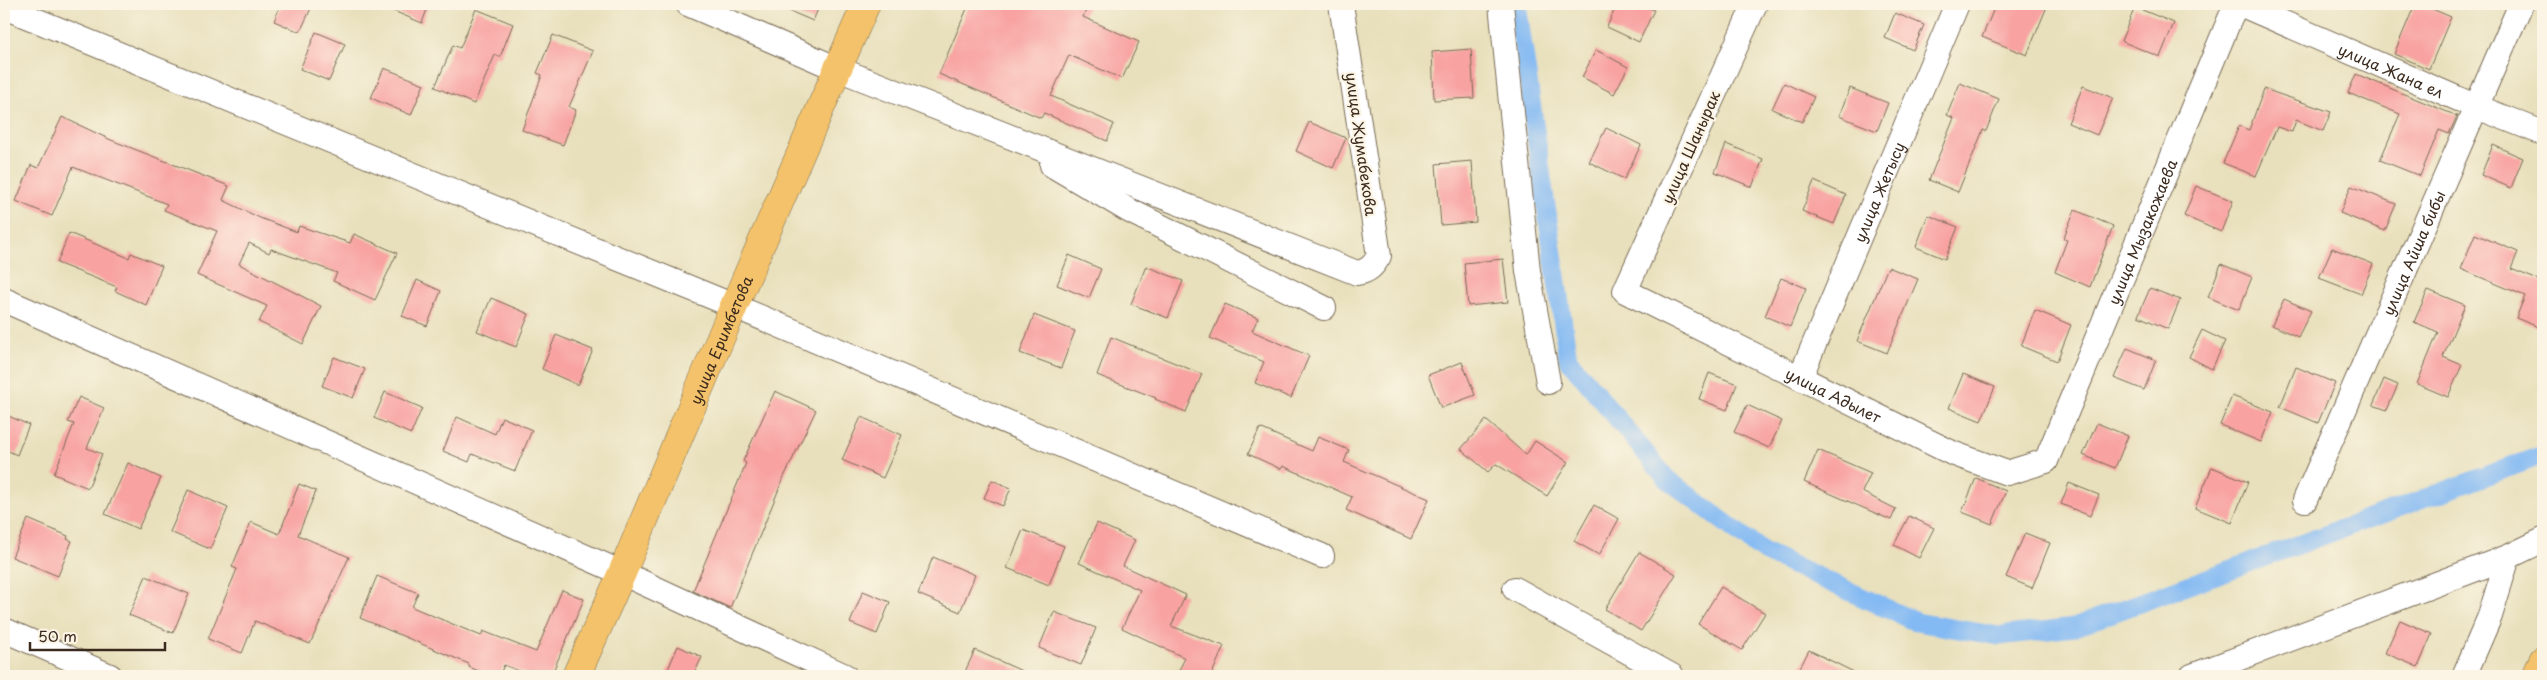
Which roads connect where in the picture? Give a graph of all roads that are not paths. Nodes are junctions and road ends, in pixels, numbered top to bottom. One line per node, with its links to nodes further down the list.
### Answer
1 (688, 4): 10 (street)
2 (866, 4): 10 (main road, улица Еримбетова)
3 (1341, 4): 12 (street, улица Жумабекова)
4 (1501, 4): 19 (street)
5 (1756, 4): 14 (street, улица Шанырак)
6 (1957, 4): 18 (street, улица Жетысу)
7 (2238, 4): 11 (street, улица Жана ел); 20 (street, улица Мызакожаева)
8 (2521, 4): 11 (street, улица Айша бибы)
9 (4, 7): 16 (street)
10 (838, 69): 12 (street); 16 (main road, улица Еримбетова)
11 (2477, 107): 13 (street, улица Жана ел); 21 (street, улица Айша бибы)
12 (993, 130): 17 (street)
13 (2543, 133)
14 (1625, 291): 18 (street, улица Адылет)
15 (4, 300): 25 (street)
16 (734, 306): 23 (street); 25 (main road, улица Еримбетова)
17 (1324, 308)
18 (1800, 378): 20 (street, улица Адылет)
19 (1548, 382)
20 (2046, 461)
21 (2305, 500)
22 (2543, 540): 24 (street)
23 (1322, 556)
24 (2508, 557): 33 (street); 34 (street)
25 (622, 573): 30 (main road, улица Еримбетова); 31 (street)
26 (1515, 588): 32 (street)
27 (4, 630): 29 (street)
28 (2543, 660): 35 (main road)
29 (110, 676)
30 (576, 676)
31 (845, 676)
32 (1672, 676)
33 (2193, 676)
34 (2464, 676)
35 (2536, 676)

